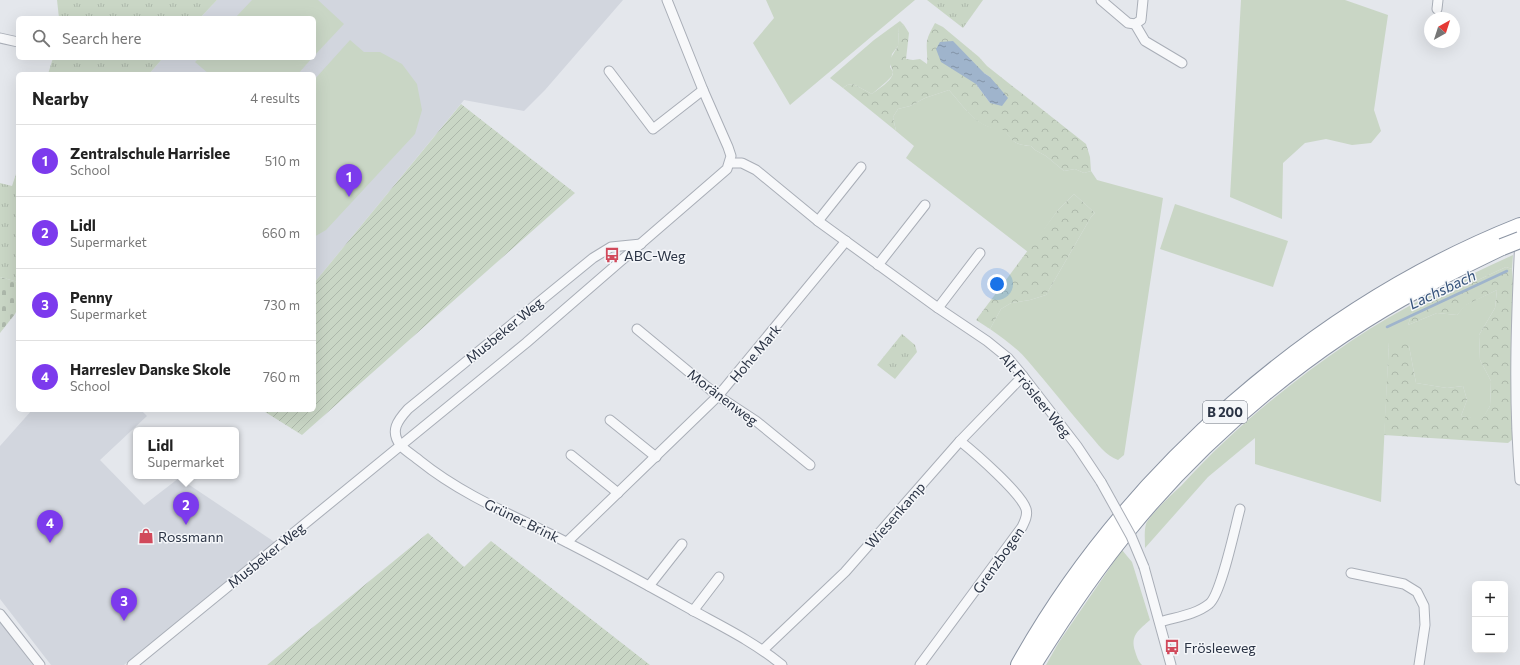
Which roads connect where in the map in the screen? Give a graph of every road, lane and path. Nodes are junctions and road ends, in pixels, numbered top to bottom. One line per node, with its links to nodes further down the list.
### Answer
1 (666, 0): 9 (street)
2 (1101, 0): 4 (street)
3 (1143, 0): 4 (street)
4 (1135, 24): 7 (street)
5 (0, 38): 6 (street)
6 (16, 42)
7 (1182, 63)
8 (609, 71): 9 (street)
9 (703, 90): 10 (street)
10 (730, 163): 13 (street, Alt Frösleer Weg); 17 (street, Musbeker Weg)
11 (861, 167): 13 (street)
12 (925, 206): 21 (street)
13 (818, 220): 16 (street, Alt Frösleer Weg)
14 (1520, 226): 15 (highway, B 200); 18 (street)
15 (1501, 240): 18 (highway, B 200, bridge); 49 (highway, B 200); 50 (highway, B 200)
16 (846, 241): 21 (street, Alt Frösleer Weg); 25 (street, Hohe Mark)
17 (641, 244): 29 (street, Musbeker Weg); 29 (street, Musbeker Weg)
18 (1520, 244): 20 (street)
19 (980, 253): 22 (street)
20 (1519, 262): 27 (street)
21 (878, 265): 22 (street, Alt Frösleer Weg)
22 (938, 308): 24 (street, Alt Frösleer Weg)
23 (637, 329): 25 (street, Moränenweg)
24 (1023, 376): 28 (street, Wiesenkamp); 43 (street, Alt Frösleer Weg, bridge)
25 (718, 396): 31 (street, Hohe Mark); 32 (street, Moränenweg)
26 (610, 420): 31 (street)
27 (1518, 439): 33 (street)
28 (960, 441): 44 (street, Wiesenkamp); 48 (street, Grenzbogen)
29 (401, 445): 36 (street, Grüner Brink); 46 (street, Musbeker Weg)
30 (571, 455): 34 (street)
31 (656, 457): 34 (street, Hohe Mark)
32 (810, 465)
33 (1520, 480)
34 (618, 493): 36 (street, Hohe Mark)
35 (1240, 509): 43 (street)
36 (567, 542): 40 (street, Grüner Brink)
37 (682, 544): 40 (street)
38 (1351, 573): 52 (street)
39 (719, 577): 41 (street)
40 (648, 586): 41 (street, Grüner Brink)
41 (694, 611): 44 (street, Grüner Brink)
42 (0, 614): 45 (street)
43 (1160, 622): 51 (street)
44 (762, 650): 47 (street, Grüner Brink)
45 (40, 665)
46 (132, 665)
47 (782, 665)
48 (920, 665)
49 (1019, 665)
50 (1033, 665)
51 (1171, 665)
52 (1419, 665)

